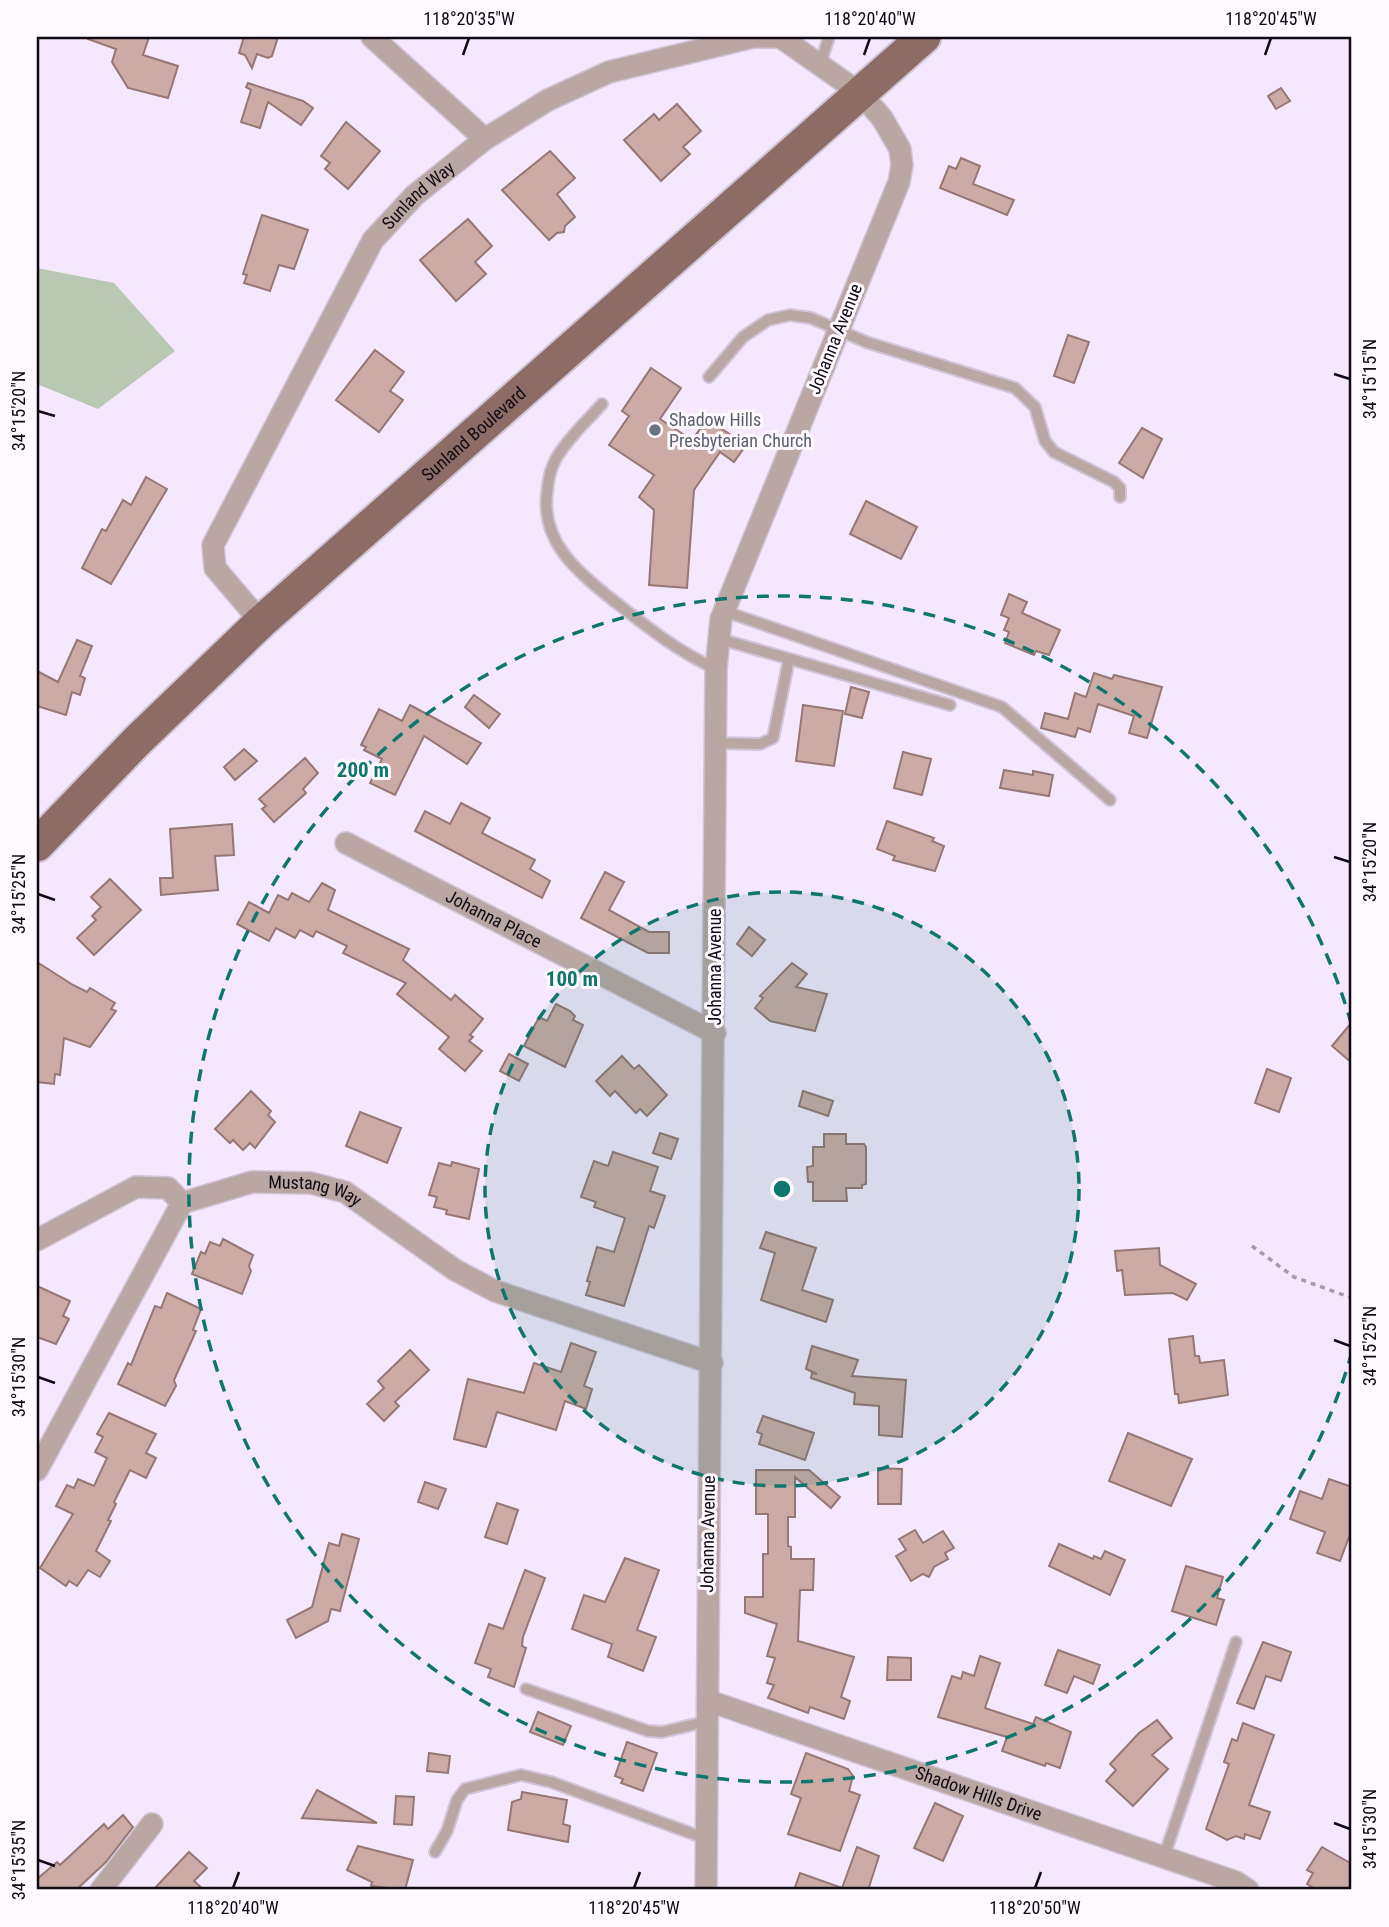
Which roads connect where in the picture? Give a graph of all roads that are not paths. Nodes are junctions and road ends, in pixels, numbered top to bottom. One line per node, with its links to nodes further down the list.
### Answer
1 (372, 37): 6 (street)
2 (829, 37): 4 (lane)
3 (923, 37): 5 (main road, Sunland Boulevard)
4 (820, 65): 5 (street, Sunland Way); 6 (street, Sunland Way)
5 (860, 93): 7 (street, Johanna Avenue); 12 (main road, Sunland Boulevard)
6 (485, 138): 12 (street, Sunland Way)
7 (839, 330): 8 (lane); 10 (lane); 11 (street, Johanna Avenue)
8 (709, 377)
9 (603, 404): 15 (lane)
10 (1120, 497)
11 (724, 611): 13 (street, Johanna Avenue); 18 (lane)
12 (261, 622): 20 (main road, Sunland Boulevard)
13 (720, 639): 14 (lane); 15 (street, Johanna Avenue)
14 (789, 659): 16 (lane); 17 (lane)
15 (716, 669): 17 (street, Johanna Avenue)
16 (950, 705)
17 (716, 743): 21 (street, Johanna Avenue)
18 (1110, 800)
19 (346, 843): 21 (street, Johanna Place)
20 (37, 845)
21 (715, 1033): 24 (street, Johanna Avenue)
22 (182, 1203): 23 (street); 24 (street, Mustang Way); 25 (street)
23 (37, 1240)
24 (712, 1363): 28 (street, Johanna Avenue)
25 (37, 1470)
26 (1236, 1642): 32 (lane)
27 (526, 1689): 28 (lane)
28 (709, 1711): 30 (street, Johanna Avenue); 32 (street, Shadow Hills Drive)
29 (152, 1824): 33 (street)
30 (707, 1839): 31 (lane); 34 (street, Johanna Avenue)
31 (435, 1852)
32 (1164, 1857): 35 (street, Shadow Hills Drive)
33 (101, 1890)
34 (706, 1890)
35 (1248, 1890)

